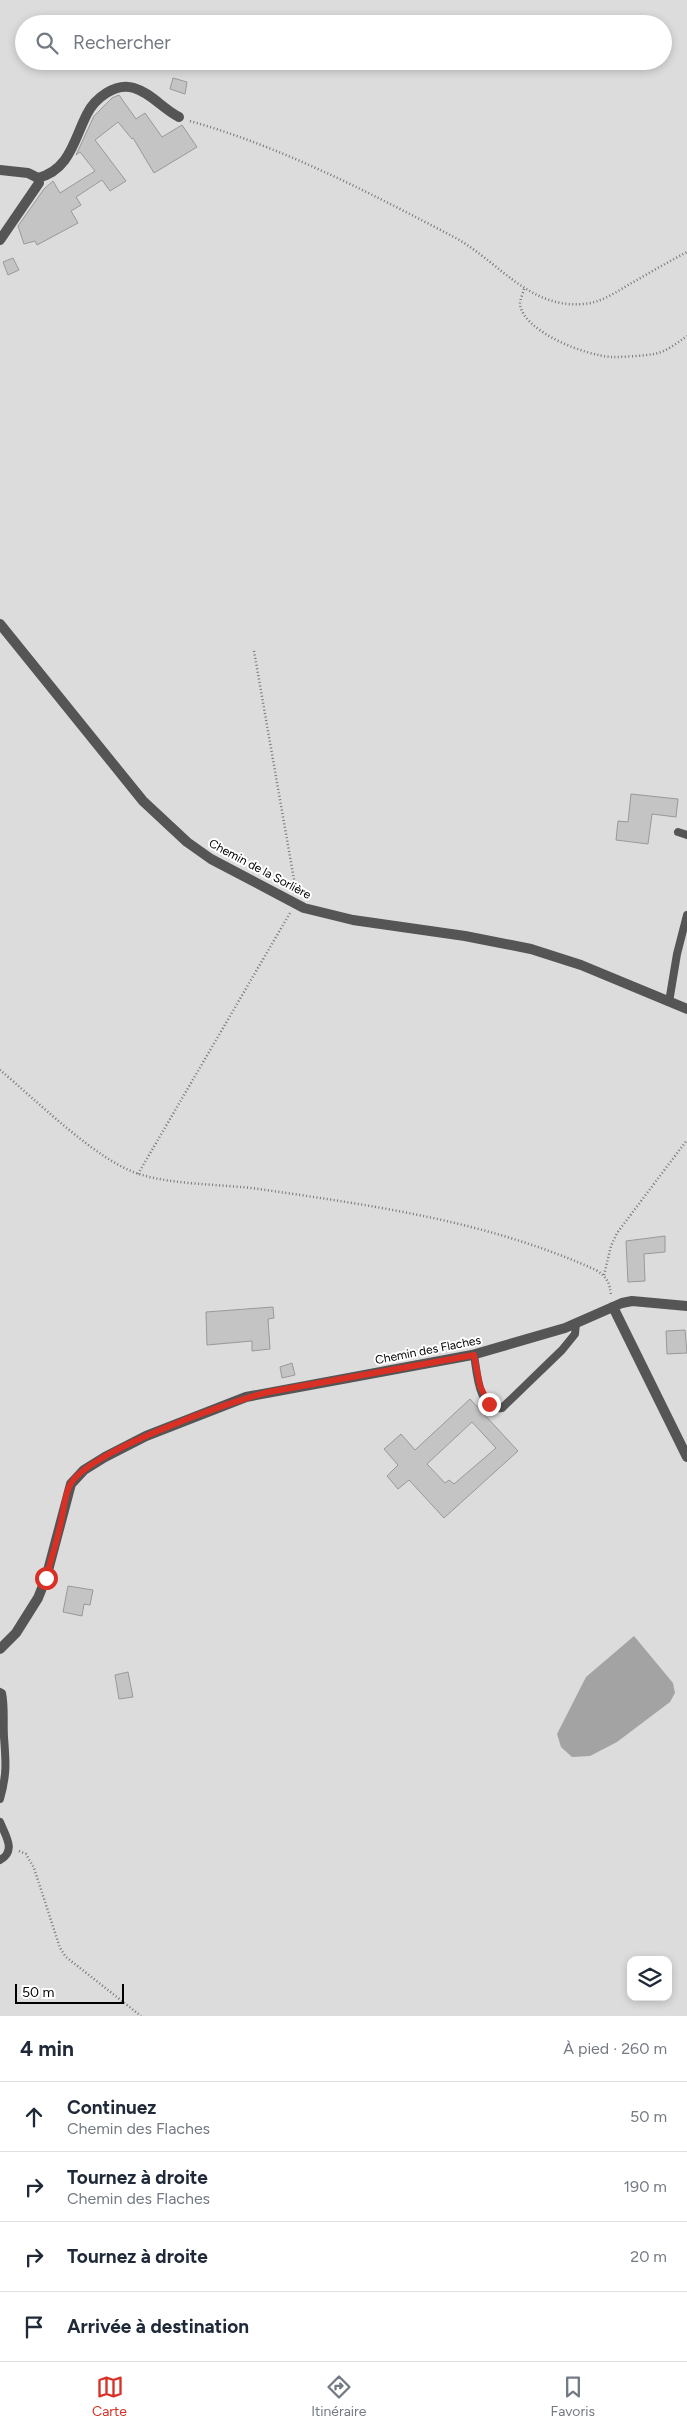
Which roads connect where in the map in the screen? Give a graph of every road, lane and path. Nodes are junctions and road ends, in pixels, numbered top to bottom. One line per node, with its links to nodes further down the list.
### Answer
1 (179, 117): 3 (street); 6 (path)
2 (0, 170): 3 (street)
3 (38, 178): 4 (street)
4 (0, 240)
5 (687, 252): 6 (path)
6 (524, 289): 7 (path)
7 (687, 336)
8 (0, 624): 12 (street, Chemin de la Sorlière)
9 (254, 651): 12 (path)
10 (678, 832): 11 (lane)
11 (687, 835)
12 (294, 904): 14 (street, Chemin de la Sorlière); 18 (path)
13 (687, 915): 14 (lane)
14 (669, 1002): 15 (street, Chemin de la Sorlière)
15 (687, 1009)
16 (0, 1070): 18 (path)
17 (687, 1140): 19 (path)
18 (138, 1174): 19 (path)
19 (604, 1275): 21 (path)
20 (687, 1306): 21 (street, Chemin des Flaches)
21 (613, 1307): 22 (street, Chemin des Flaches); 24 (street)
22 (576, 1323): 23 (street, Chemin des Flaches); 23 (lane)
23 (474, 1355): 25 (street, Chemin des Flaches)
24 (687, 1457)
25 (0, 1649)
26 (0, 1692): 27 (lane)
27 (0, 1799)
28 (0, 1822): 29 (lane)
29 (10, 1851): 30 (lane); 31 (path)
30 (0, 1860)
31 (141, 2016)

